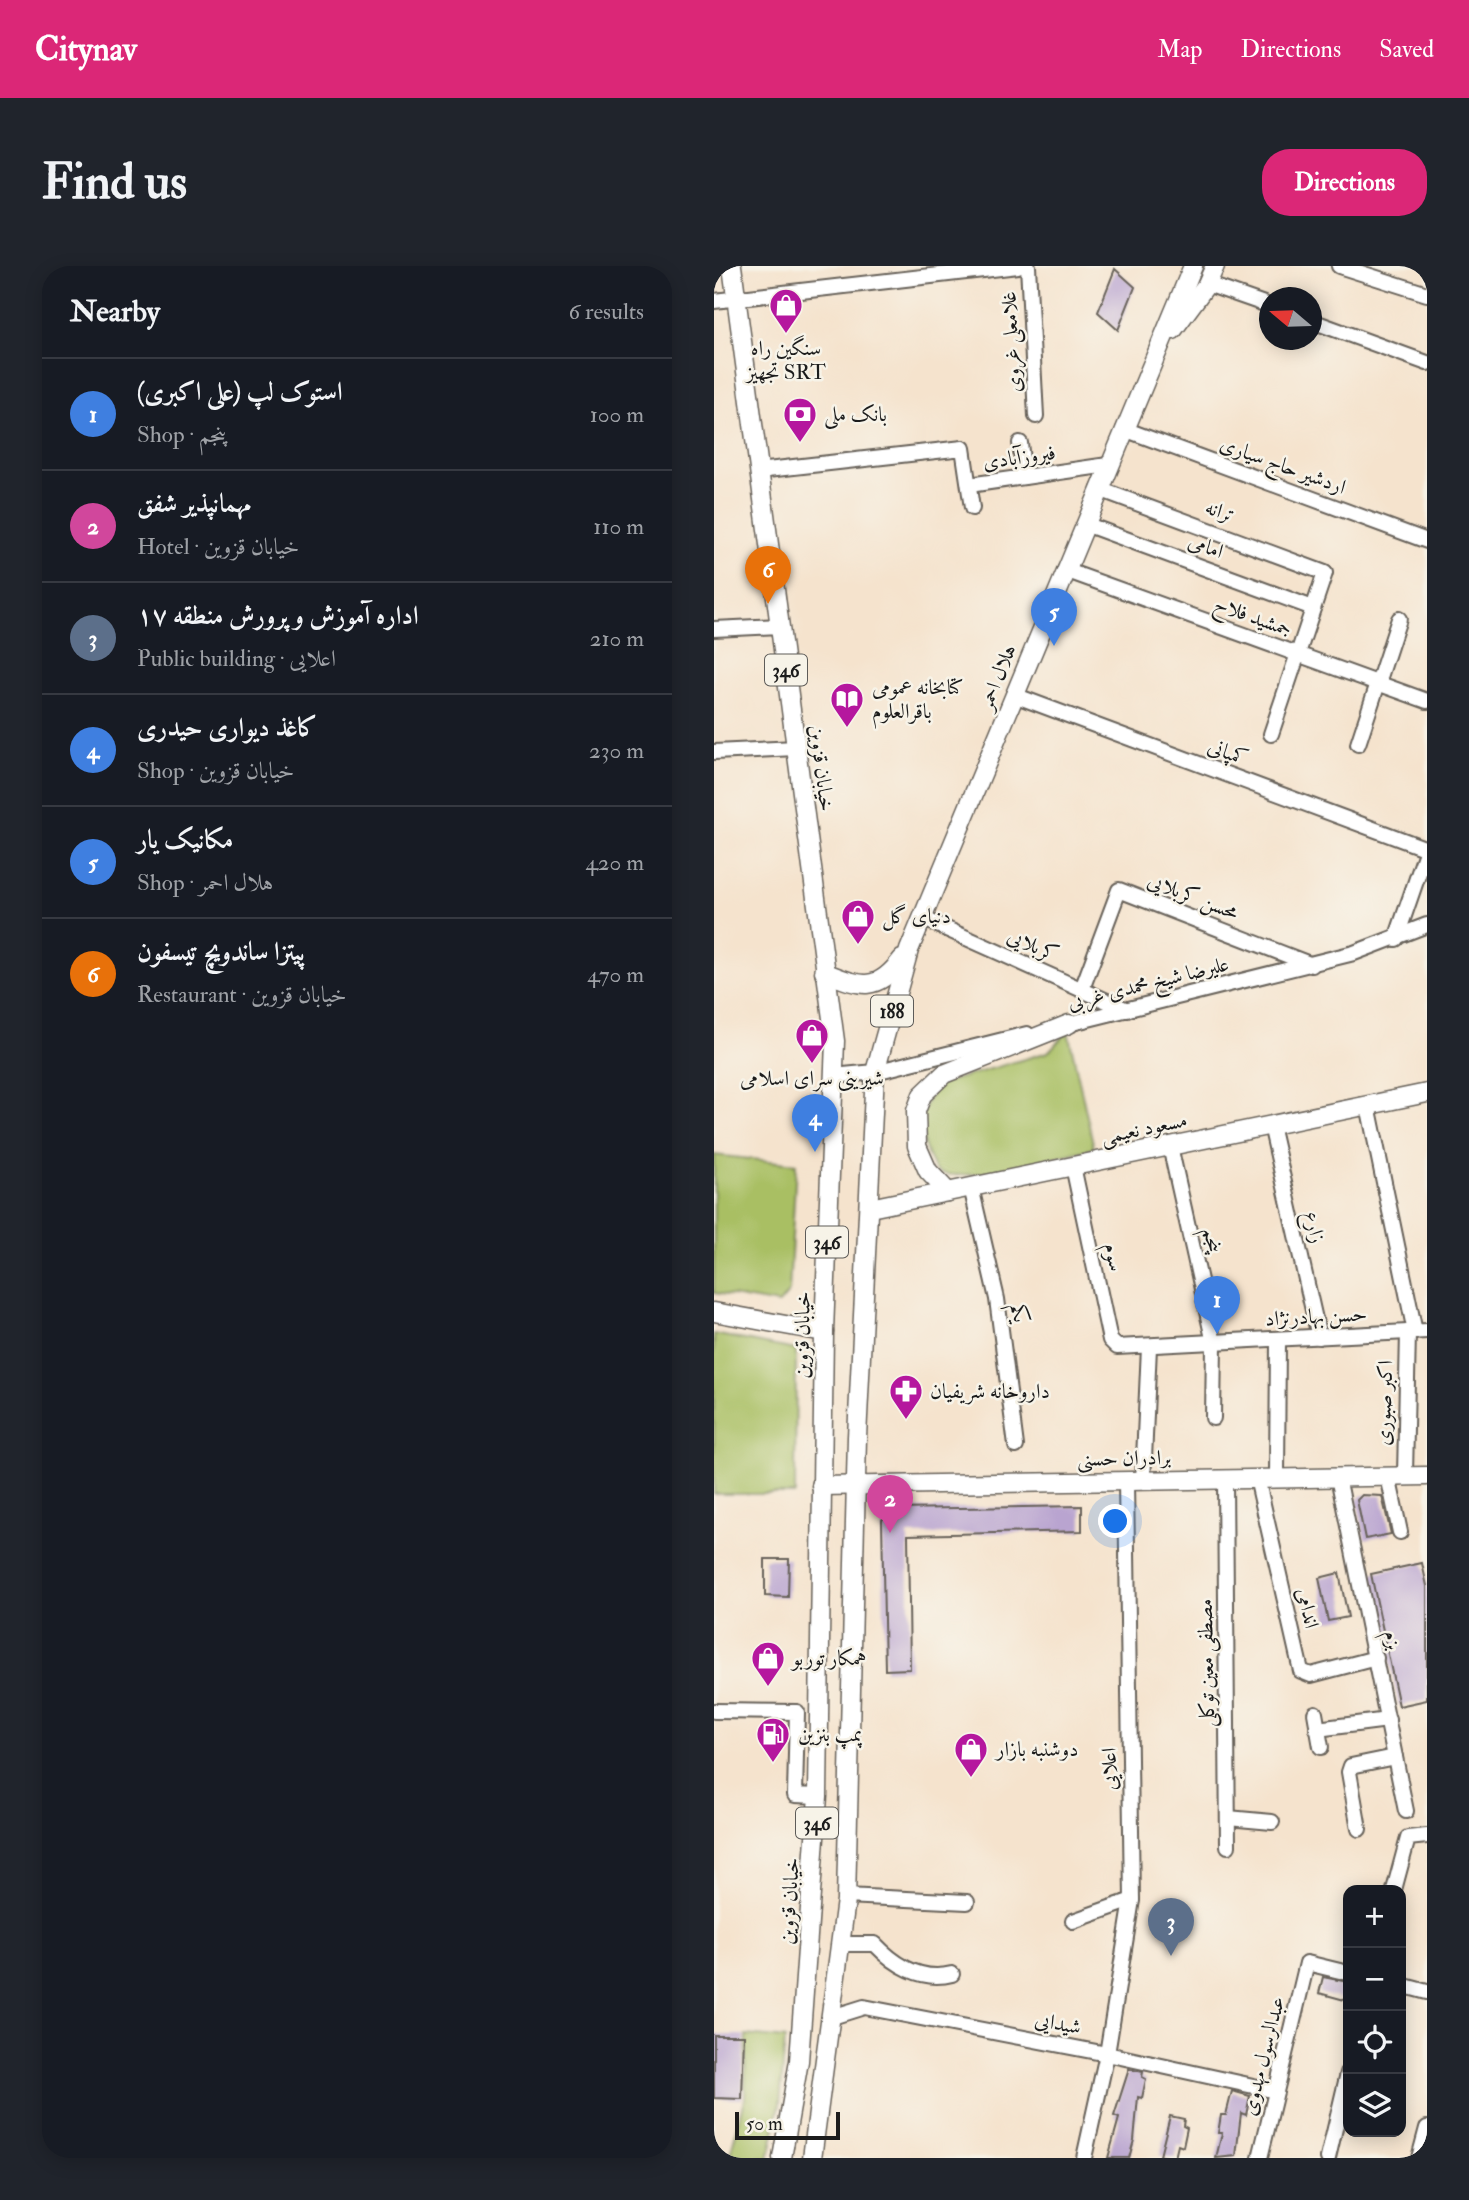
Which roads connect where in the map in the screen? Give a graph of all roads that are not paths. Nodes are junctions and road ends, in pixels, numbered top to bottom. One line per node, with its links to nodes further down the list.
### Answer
1 (732, 266): 10 (main road, خیابان قزوین / 346)
2 (1011, 266): 3 (street); 10 (street)
3 (1018, 266)
4 (1028, 266): 16 (street, غلامعلی غروی)
5 (1193, 266): 14 (main road, هلال احمر / 188)
6 (1215, 266): 8 (main road)
7 (1339, 266): 9 (street)
8 (1208, 284): 12 (street); 14 (main road)
9 (1427, 294)
10 (736, 299): 11 (street); 20 (main road, خیابان قزوین / 346)
11 (714, 301)
12 (1259, 302)
13 (1322, 325): 15 (street)
14 (1157, 353): 17 (main road, هلال احمر / 188)
15 (1427, 363)
16 (1036, 416)
17 (1124, 429): 19 (main road, هلال احمر / 188); 26 (street, اردشیر حاج سیاری)
18 (1020, 443): 21 (street)
19 (1108, 465): 21 (street, فیروزآبادی); 23 (main road, هلال احمر / 188)
20 (758, 471): 22 (street, فیروزآبادی); 30 (main road, خیابان قزوین / 346)
21 (1024, 477): 22 (street, فیروزآبادی)
22 (969, 485): 24 (street)
23 (1100, 489): 25 (main road, هلال احمر / 188); 28 (street, ترانه)
24 (972, 508)
25 (1085, 524): 27 (main road, هلال احمر / 188); 28 (street, امامی)
26 (1427, 541)
27 (1065, 570): 32 (street, جمشید فلاح); 34 (main road, هلال احمر / 188)
28 (1313, 608): 32 (street)
29 (1399, 619): 33 (street)
30 (780, 626): 31 (street); 38 (main road, خیابان قزوین / 346)
31 (714, 629)
32 (1297, 654): 33 (street, جمشید فلاح); 36 (street)
33 (1378, 683): 35 (street, جمشید فلاح); 37 (street)
34 (1014, 695): 40 (street, کمپانی); 41 (main road, هلال احمر / 188)
35 (1427, 701)
36 (1271, 734)
37 (1358, 744)
38 (796, 748): 39 (street); 46 (main road, خیابان قزوین / 346)
39 (714, 752)
40 (1427, 849): 43 (street)
41 (922, 918): 44 (main road, هلال احمر / 188); 47 (street, کربلایی)
42 (1427, 925): 43 (street, علیرضا شیخ محمدی غربی)
43 (1396, 939): 45 (street, علیرضا شیخ محمدی غربی)
44 (909, 950): 46 (main road, 188); 50 (main road, هلال احمر / 188)
45 (1312, 965): 47 (street, محسن کربلایی); 48 (street, علیرضا شیخ محمدی غربی)
46 (824, 971): 51 (main road, خیابان قزوین / 346)
47 (1082, 989): 48 (street, کربلایی)
48 (1128, 1010): 49 (street, علیرضا شیخ محمدی غربی)
49 (1069, 1024): 50 (street, علیرضا شیخ محمدی غربی); 58 (main road)
50 (875, 1072): 51 (street, علیرضا شیخ محمدی غربی); 59 (main road, 346)
51 (833, 1076): 61 (main road, خیابان قزوین / 346)
52 (1427, 1093): 53 (main road, مسعود نعیمی)
53 (1368, 1105): 54 (main road, مسعود نعیمی); 62 (street, اکبر صبوری)
54 (1271, 1125): 55 (main road, مسعود نعیمی); 63 (street, زارع)
55 (1170, 1146): 56 (main road, مسعود نعیمی); 65 (street, پنجم)
56 (1073, 1166): 57 (main road, مسعود نعیمی); 67 (street, سوم)
57 (971, 1187): 58 (main road, مسعود نعیمی); 69 (street, یکم)
58 (948, 1192): 59 (main road, مسعود نعیمی)
59 (870, 1208): 78 (main road, 346)
60 (714, 1312): 61 (main road)
61 (824, 1332): 77 (main road, خیابان قزوین / 346)
62 (1417, 1332): 63 (street, حسن بهادرنژاد); 70 (street, اکبر صبوری)
63 (1319, 1337): 64 (street, حسن بهادرنژاد)
64 (1278, 1339): 65 (street, حسن بهادرنژاد); 74 (street)
65 (1214, 1343): 66 (street, حسن بهادرنژاد); 68 (street, پنجم)
66 (1149, 1347): 67 (street, حسن بهادرنژاد); 76 (street, اعلایی)
67 (1124, 1348)
68 (1213, 1418)
69 (1016, 1446)
70 (1396, 1476): 71 (main road, برادران حسنی); 72 (main road, برادران حسنی); 79 (street, اکبر صبوری)
71 (1427, 1476)
72 (1338, 1477): 74 (main road, برادران حسنی); 80 (street, بزم)
73 (1257, 1478): 74 (main road, برادران حسنی); 75 (main road, برادران حسنی); 80 (street, اندامی)
74 (1277, 1478)
75 (1225, 1479): 76 (main road, برادران حسنی); 89 (street, مصطفی معین توکلی)
76 (1134, 1481): 78 (main road, برادران حسنی); 96 (street, اعلایی)
77 (821, 1486): 78 (main road, برادران حسنی); 87 (main road, خیابان قزوین / 346)
78 (856, 1487): 95 (main road, 346)
79 (1400, 1532)
80 (1376, 1658): 83 (street, بزم)
81 (714, 1711): 87 (street)
82 (1315, 1713): 84 (street)
83 (1388, 1720): 84 (street); 86 (street, بزم)
84 (1317, 1729): 85 (street)
85 (1321, 1747)
86 (1395, 1756): 88 (street, بزم); 91 (street)
87 (818, 1796): 109 (main road, خیابان قزوین / 346)
88 (1406, 1811)
89 (1228, 1818): 90 (street); 93 (street, مصطفی معین توکلی)
90 (1272, 1822)
91 (1359, 1829)
92 (1427, 1836): 94 (street)
93 (1228, 1846)
94 (1395, 1885)
95 (846, 1896): 97 (street); 99 (main road, 346)
96 (1132, 1900): 98 (street); 105 (street, اعلایی)
97 (967, 1902)
98 (1073, 1920)
99 (841, 1944): 101 (street); 104 (main road, 346)
100 (1343, 1972): 107 (street, عبدالرسول مهدوی)
101 (952, 1974)
102 (1406, 1986): 103 (street)
103 (1427, 1992)
104 (832, 2017): 105 (street, شیدایی); 110 (main road, 346)
105 (1107, 2054): 107 (street, شیدایی); 111 (street, اعلایی)
106 (1348, 2074): 113 (street)
107 (1276, 2091): 112 (street, عبدالرسول مهدوی)
108 (1427, 2127): 114 (street)
109 (782, 2158)
110 (812, 2158)
111 (1084, 2158)
112 (1260, 2158)
113 (1328, 2158)
114 (1419, 2158)

